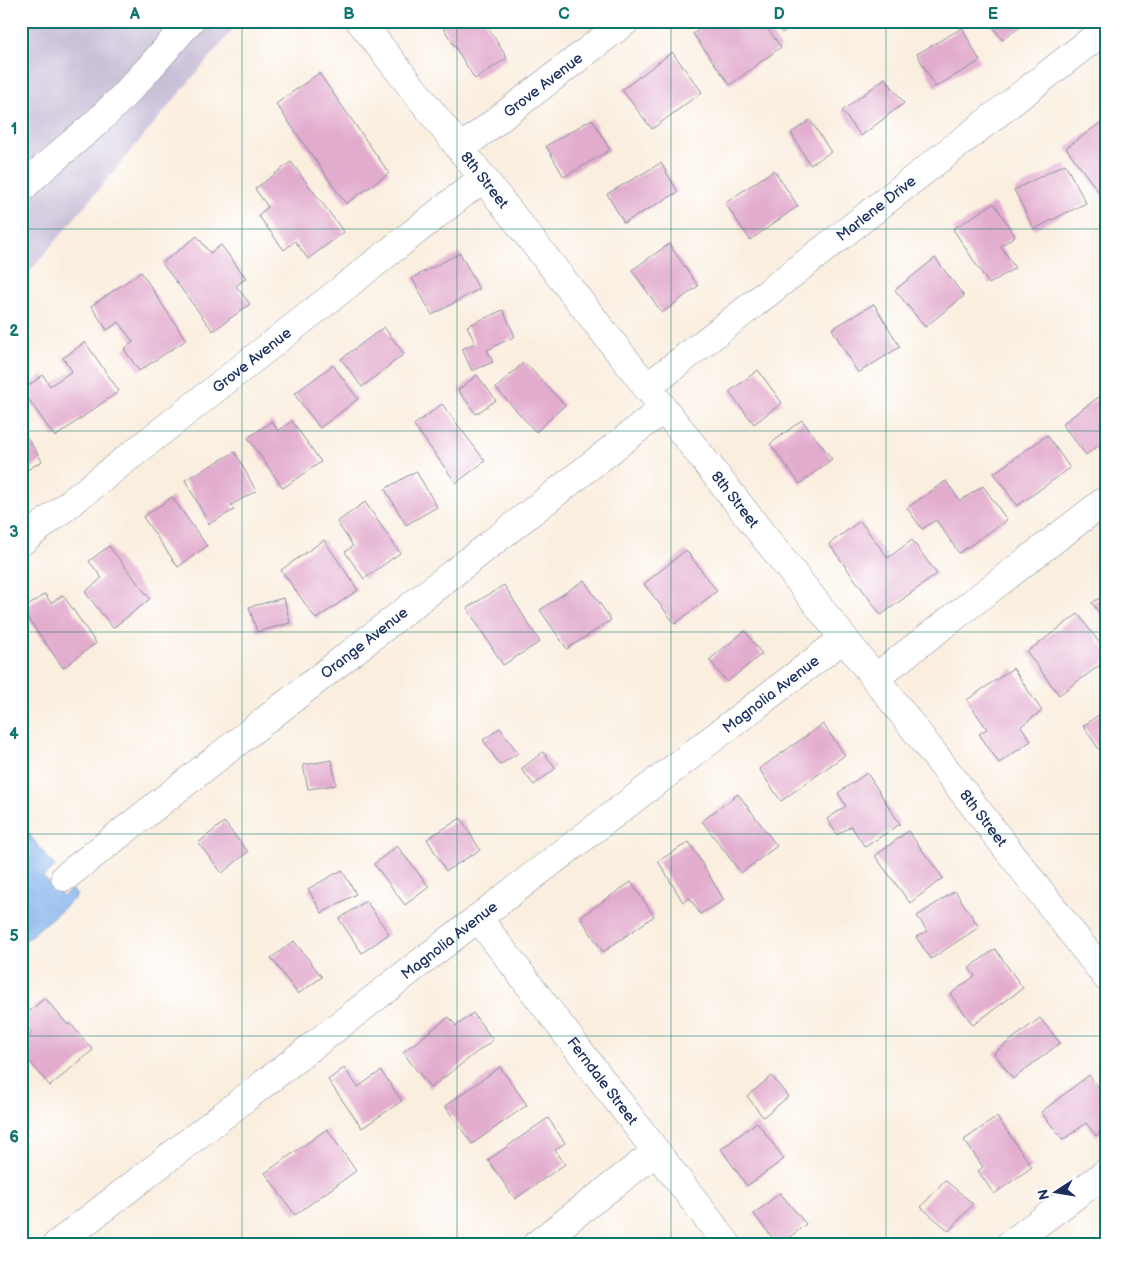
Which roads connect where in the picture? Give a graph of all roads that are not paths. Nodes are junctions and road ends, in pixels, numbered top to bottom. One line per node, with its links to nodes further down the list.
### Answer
1 (190, 21): 7 (street)
2 (360, 21): 5 (street, 8th Street)
3 (626, 21): 5 (street, Grove Avenue)
4 (1107, 28): 8 (street, Marlene Drive)
5 (460, 149): 6 (street, 8th Street)
6 (482, 178): 8 (street, 8th Street); 11 (street, Grove Avenue)
7 (21, 189)
8 (646, 388): 9 (street, 8th Street)
9 (663, 409): 12 (street, 8th Street); 14 (street, Orange Avenue)
10 (1107, 499): 13 (street)
11 (21, 542)
12 (844, 639): 13 (street, 8th Street); 15 (street, Magnolia Avenue)
13 (875, 678): 16 (street, 8th Street)
14 (65, 877)
15 (478, 918): 17 (street, Ferndale Street); 19 (street, Magnolia Avenue)
16 (1107, 978)
17 (656, 1152): 20 (street); 21 (street, Ferndale Street)
18 (1107, 1172): 22 (street)
19 (57, 1244)
20 (537, 1244)
21 (727, 1244)
22 (1010, 1244)

